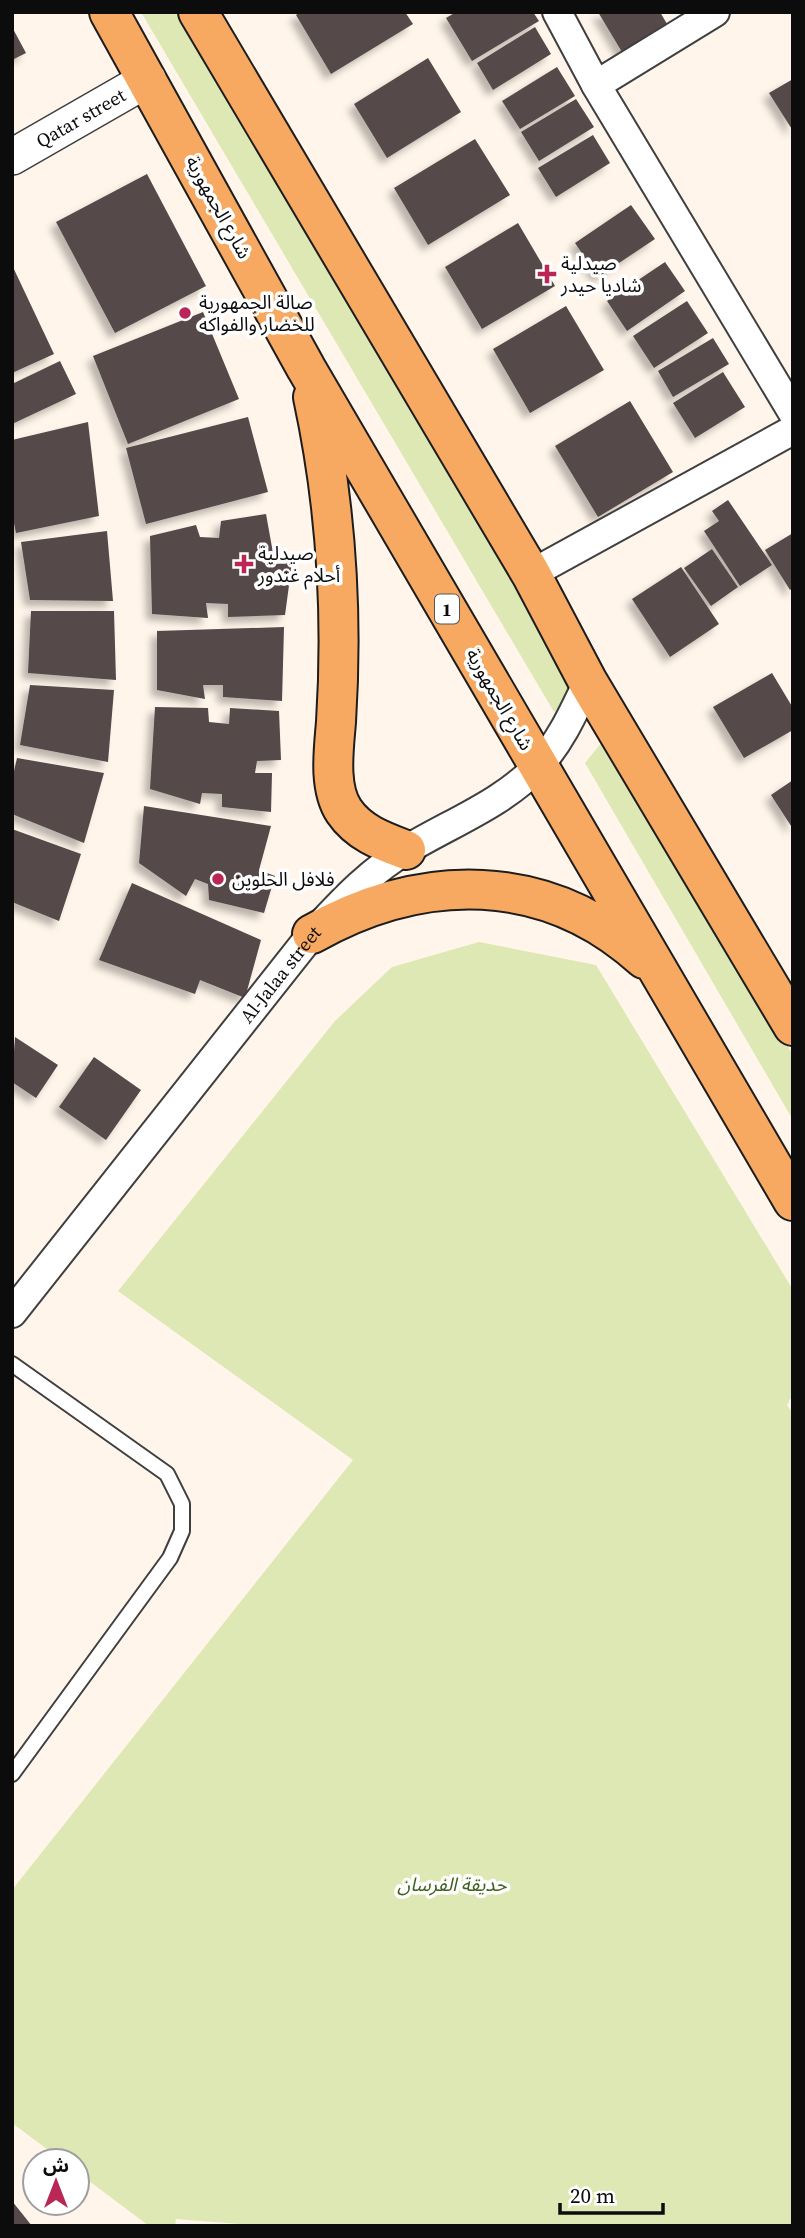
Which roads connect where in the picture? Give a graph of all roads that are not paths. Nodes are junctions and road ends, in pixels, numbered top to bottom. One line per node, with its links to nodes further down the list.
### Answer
1 (109, 12): 5 (main road, شارع الجمهورية / 1)
2 (557, 12): 6 (street)
3 (715, 12): 6 (street)
4 (205, 15): 11 (main road)
5 (149, 79): 7 (street, Qatar street); 8 (main road, شارع الجمهورية / 1)
6 (596, 85): 9 (street)
7 (12, 157)
8 (306, 368): 13 (main road, شارع الجمهورية / 1); 14 (main road)
9 (793, 413)
10 (793, 430): 11 (street)
11 (531, 574): 12 (main road)
12 (588, 682): 13 (street, Al-Jalaa street); 17 (main road)
13 (539, 766): 14 (street, Al-Jalaa street); 16 (main road, شارع الجمهورية / 1)
14 (406, 849): 15 (street, Al-Jalaa street)
15 (312, 934): 16 (main road); 19 (street, Al-Jalaa street)
16 (660, 973): 18 (main road, شارع الجمهورية / 1)
17 (793, 1026)
18 (793, 1201)
19 (12, 1312)
20 (12, 1364): 21 (lane)
21 (12, 1774)

